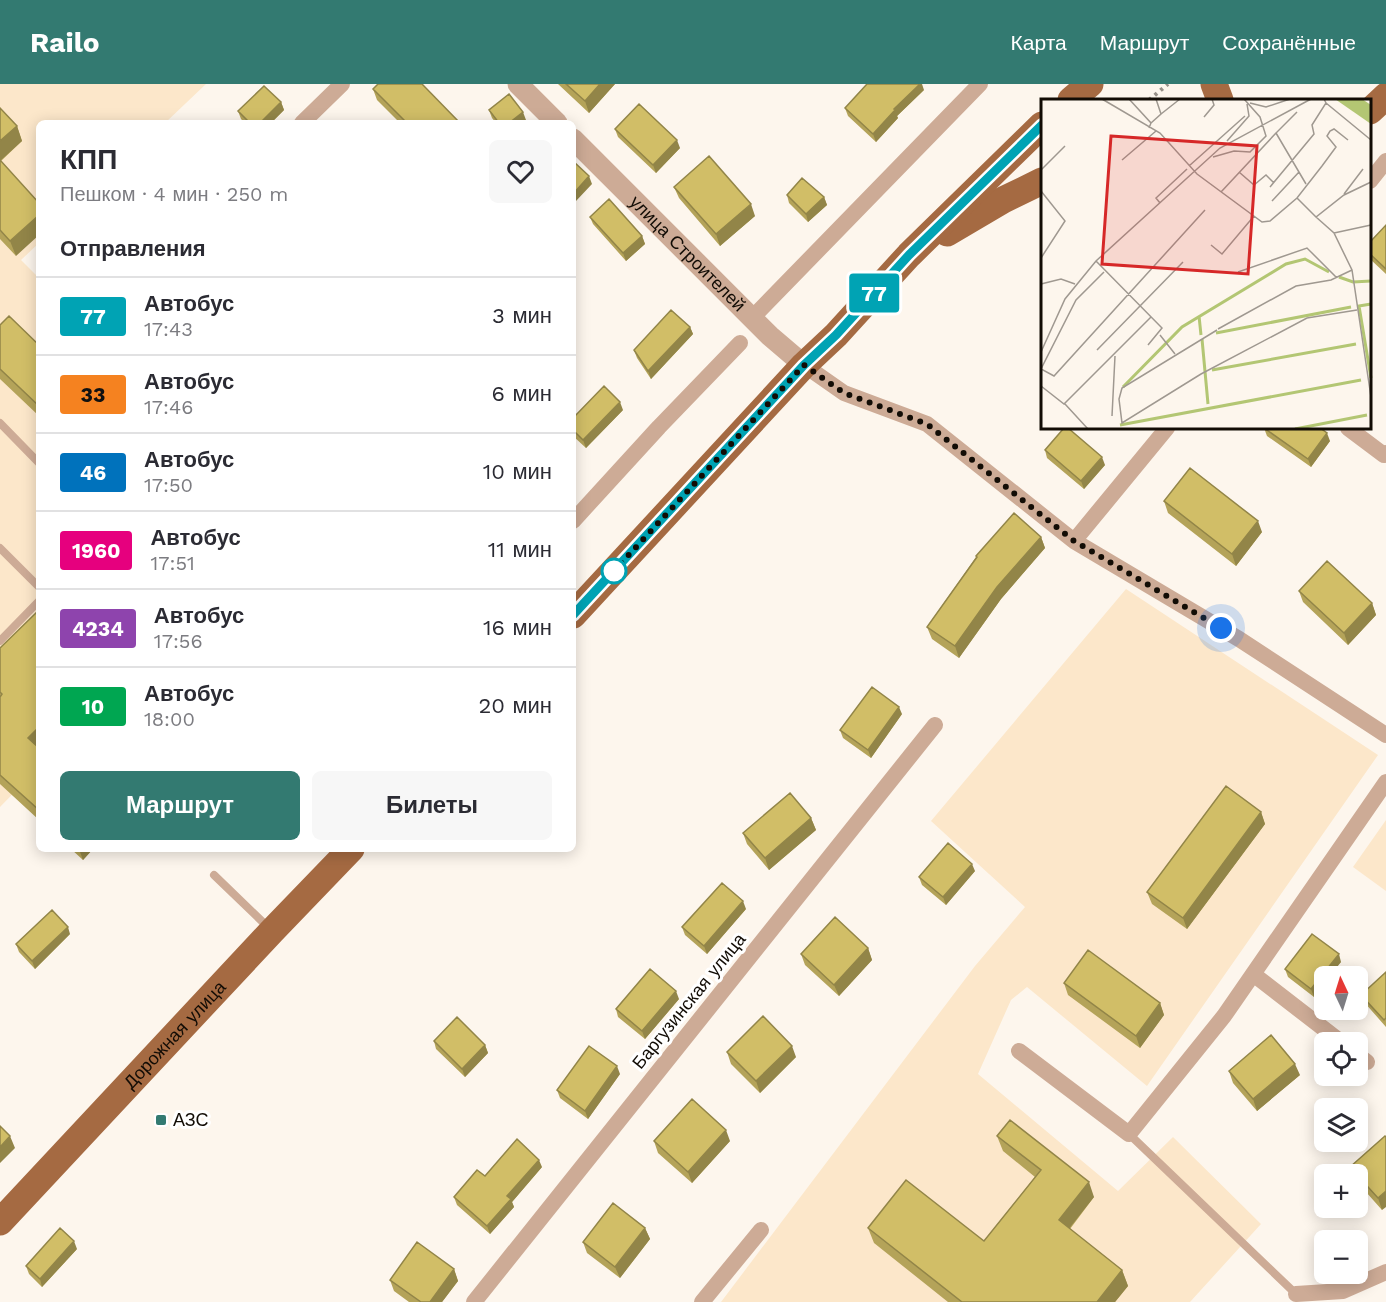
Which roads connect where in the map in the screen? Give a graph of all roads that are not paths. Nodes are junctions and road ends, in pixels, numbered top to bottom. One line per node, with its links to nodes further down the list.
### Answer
1 (342, 84): 12 (street)
2 (518, 84): 13 (street)
3 (980, 84): 20 (street)
4 (1075, 84): 8 (main road)
5 (1090, 84): 9 (main road)
6 (1214, 84): 10 (main road)
7 (1386, 96): 11 (main road)
8 (1062, 99)
9 (1072, 99)
10 (1220, 99)
11 (1371, 110)
12 (305, 120)
13 (554, 120)
14 (1040, 126): 19 (main road)
15 (576, 142): 20 (street, улица Строителей)
16 (1386, 161): 17 (street)
17 (1371, 180)
18 (1041, 181): 19 (main road)
19 (909, 255): 22 (main road)
20 (752, 318): 22 (street, улица Строителей)
21 (740, 343): 28 (street)
22 (804, 365): 29 (street); 33 (main road)
23 (0, 423): 27 (lane)
24 (1166, 429): 29 (street)
25 (1349, 429): 26 (street)
26 (1386, 453)
27 (36, 460)
28 (576, 518)
29 (1074, 541): 36 (street)
30 (0, 548): 31 (lane)
31 (36, 584)
32 (36, 604): 34 (lane)
33 (576, 612)
34 (0, 641)
35 (935, 725): 49 (street, Баргузинская улица)
36 (1386, 735)
37 (1386, 782): 41 (street)
38 (348, 852): 40 (main road, Дорожная улица)
39 (214, 875): 40 (lane)
40 (272, 931): 45 (main road, Дорожная улица)
41 (1253, 974): 42 (street); 44 (street)
42 (1328, 1032)
43 (1019, 1051): 44 (street)
44 (1129, 1134): 48 (lane)
45 (0, 1222)
46 (761, 1230): 50 (street)
47 (1386, 1272): 48 (street)
48 (1296, 1294)
49 (474, 1302)
50 (702, 1302)

